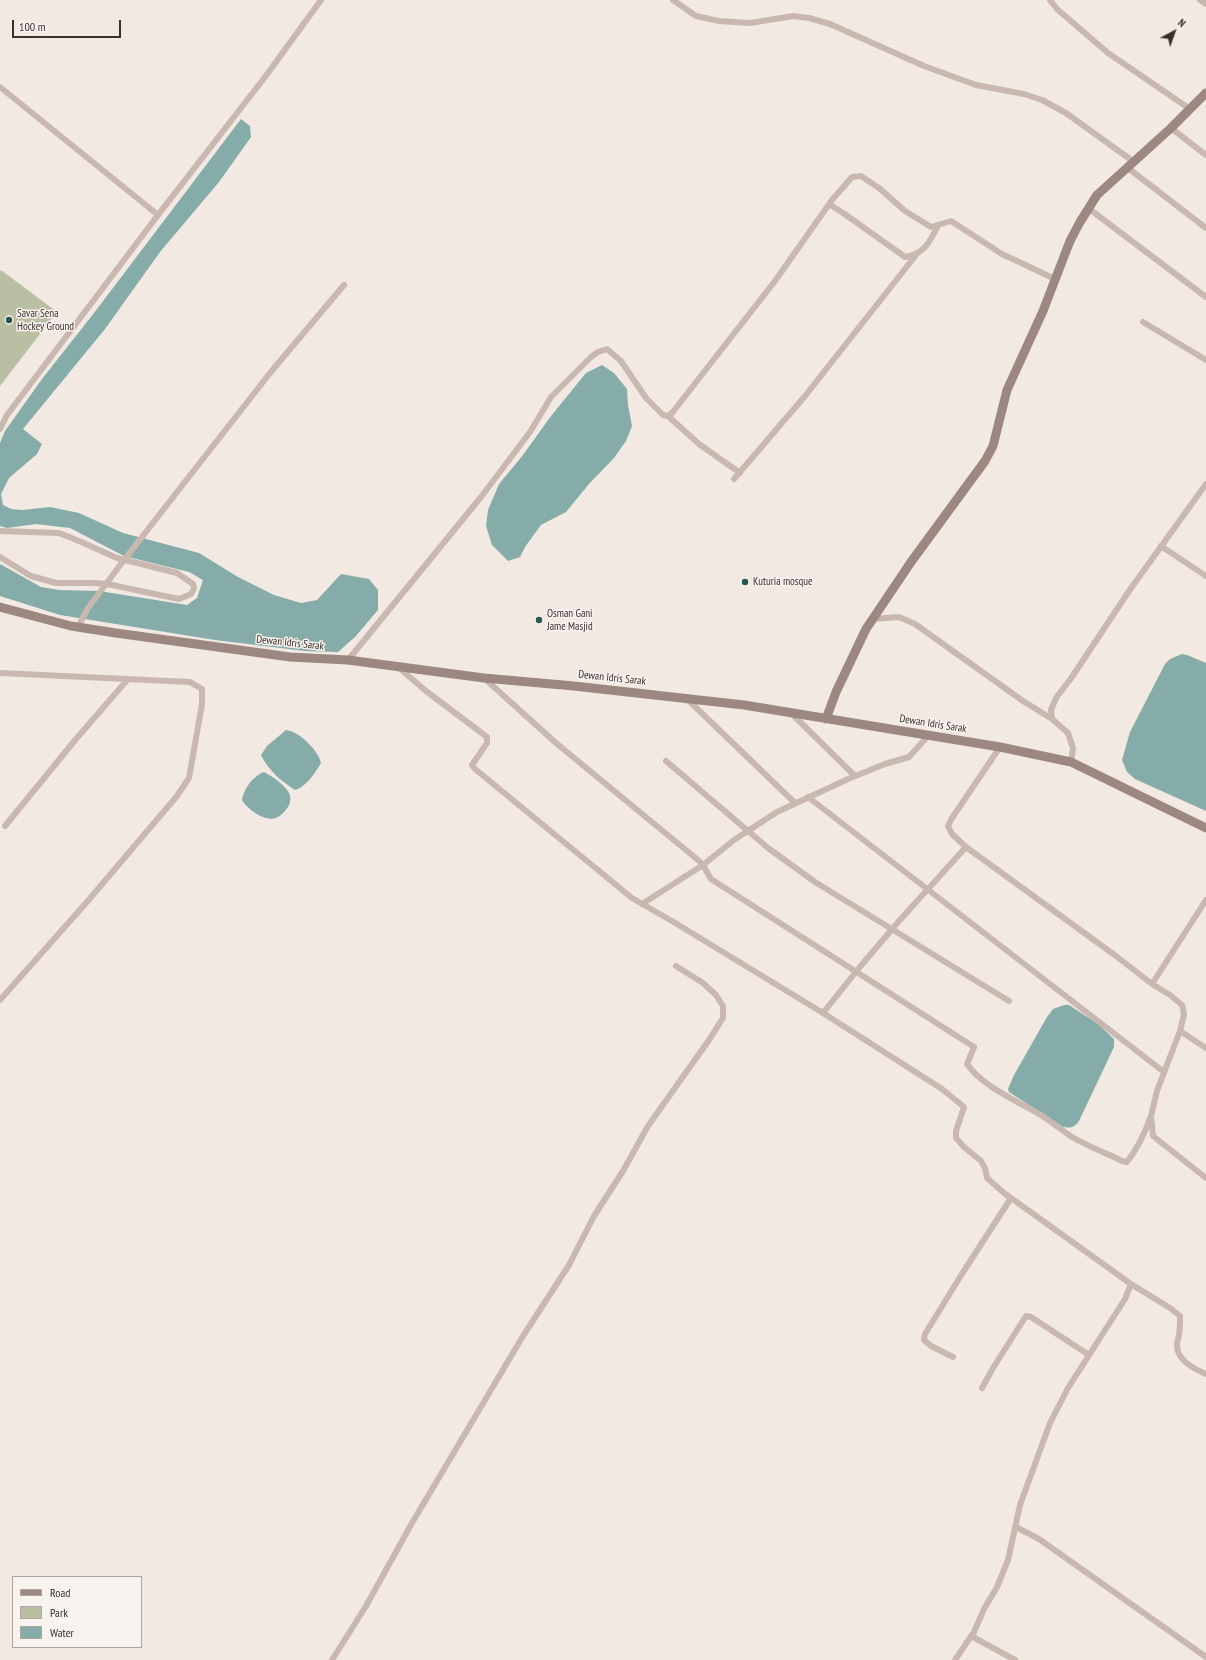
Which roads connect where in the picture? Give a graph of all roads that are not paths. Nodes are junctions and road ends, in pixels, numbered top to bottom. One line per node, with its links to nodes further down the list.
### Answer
1 (321, 0): 14 (street)
2 (673, 0): 11 (street)
3 (1050, 0): 8 (street)
4 (1200, 0): 5 (street)
5 (1206, 4)
6 (0, 87): 14 (street)
7 (1206, 93): 8 (main road)
8 (1190, 109): 9 (main road)
9 (1171, 128): 10 (street); 11 (main road)
10 (1206, 155)
11 (1131, 165): 13 (main road); 16 (street)
12 (829, 204): 15 (street); 17 (street); 23 (street)
13 (1088, 208): 18 (main road); 20 (street)
14 (158, 215): 24 (street)
15 (938, 226): 17 (street); 18 (street)
16 (1206, 228)
17 (916, 255): 25 (street)
18 (1055, 279): 36 (main road)
19 (344, 284): 32 (street)
20 (1206, 297)
21 (1143, 322): 22 (street)
22 (1206, 360)
23 (668, 416): 25 (street); 38 (street)
24 (0, 429)
25 (740, 473): 26 (street)
26 (734, 479)
27 (1206, 484): 28 (street)
28 (1203, 494): 30 (street)
29 (0, 531): 32 (street)
30 (1161, 546): 33 (street); 46 (street)
31 (0, 558): 34 (street)
32 (124, 560): 34 (street); 34 (street)
33 (1206, 576)
34 (107, 584): 37 (street)
35 (0, 607): 37 (main road, Dewan Idris Sarak)
36 (872, 619): 45 (main road); 46 (street)
37 (78, 627): 38 (main road, Dewan Idris Sarak)
38 (348, 660): 39 (main road, Dewan Idris Sarak)
39 (398, 667): 41 (main road, Dewan Idris Sarak); 61 (street)
40 (0, 672): 42 (street)
41 (484, 678): 43 (main road, Dewan Idris Sarak); 58 (street)
42 (128, 679): 54 (street); 66 (street)
43 (686, 698): 44 (main road, Dewan Idris Sarak); 53 (street)
44 (792, 714): 45 (main road, Dewan Idris Sarak); 51 (street)
45 (826, 719): 47 (main road, Dewan Idris Sarak)
46 (1052, 719): 50 (street)
47 (928, 736): 48 (main road, Dewan Idris Sarak); 51 (street)
48 (1000, 747): 50 (main road, Dewan Idris Sarak); 57 (street)
49 (666, 761): 56 (street)
50 (1071, 762): 55 (main road, Dewan Idris Sarak)
51 (856, 776): 52 (street)
52 (808, 797): 53 (street); 59 (street)
53 (795, 803): 56 (street)
54 (4, 826)
55 (1206, 828)
56 (747, 831): 58 (street); 62 (street)
57 (966, 847): 59 (street); 65 (street)
58 (703, 864): 61 (street); 64 (street)
59 (927, 890): 62 (street); 71 (street)
60 (1206, 900): 65 (street)
61 (642, 904): 68 (street)
62 (892, 929): 64 (street); 67 (street)
63 (676, 966): 85 (street)
64 (856, 971): 68 (street); 73 (street)
65 (1152, 984): 69 (street)
66 (0, 1000)
67 (1009, 1002)
68 (823, 1014): 76 (street)
69 (1180, 1032): 70 (street); 71 (street)
70 (1206, 1048)
71 (1164, 1072): 72 (street)
72 (1151, 1116): 73 (street); 74 (street)
73 (1144, 1136): 74 (street)
74 (1153, 1136): 75 (street)
75 (1206, 1178)
76 (1011, 1198): 77 (street); 79 (street)
77 (1131, 1284): 78 (street); 80 (street)
78 (1089, 1355): 81 (street); 82 (street)
79 (953, 1357)
80 (1206, 1374)
81 (982, 1388)
82 (1016, 1527): 83 (street); 84 (street)
83 (971, 1636): 86 (street); 87 (street)
84 (1206, 1657)
85 (332, 1660)
86 (955, 1660)
87 (1015, 1660)

